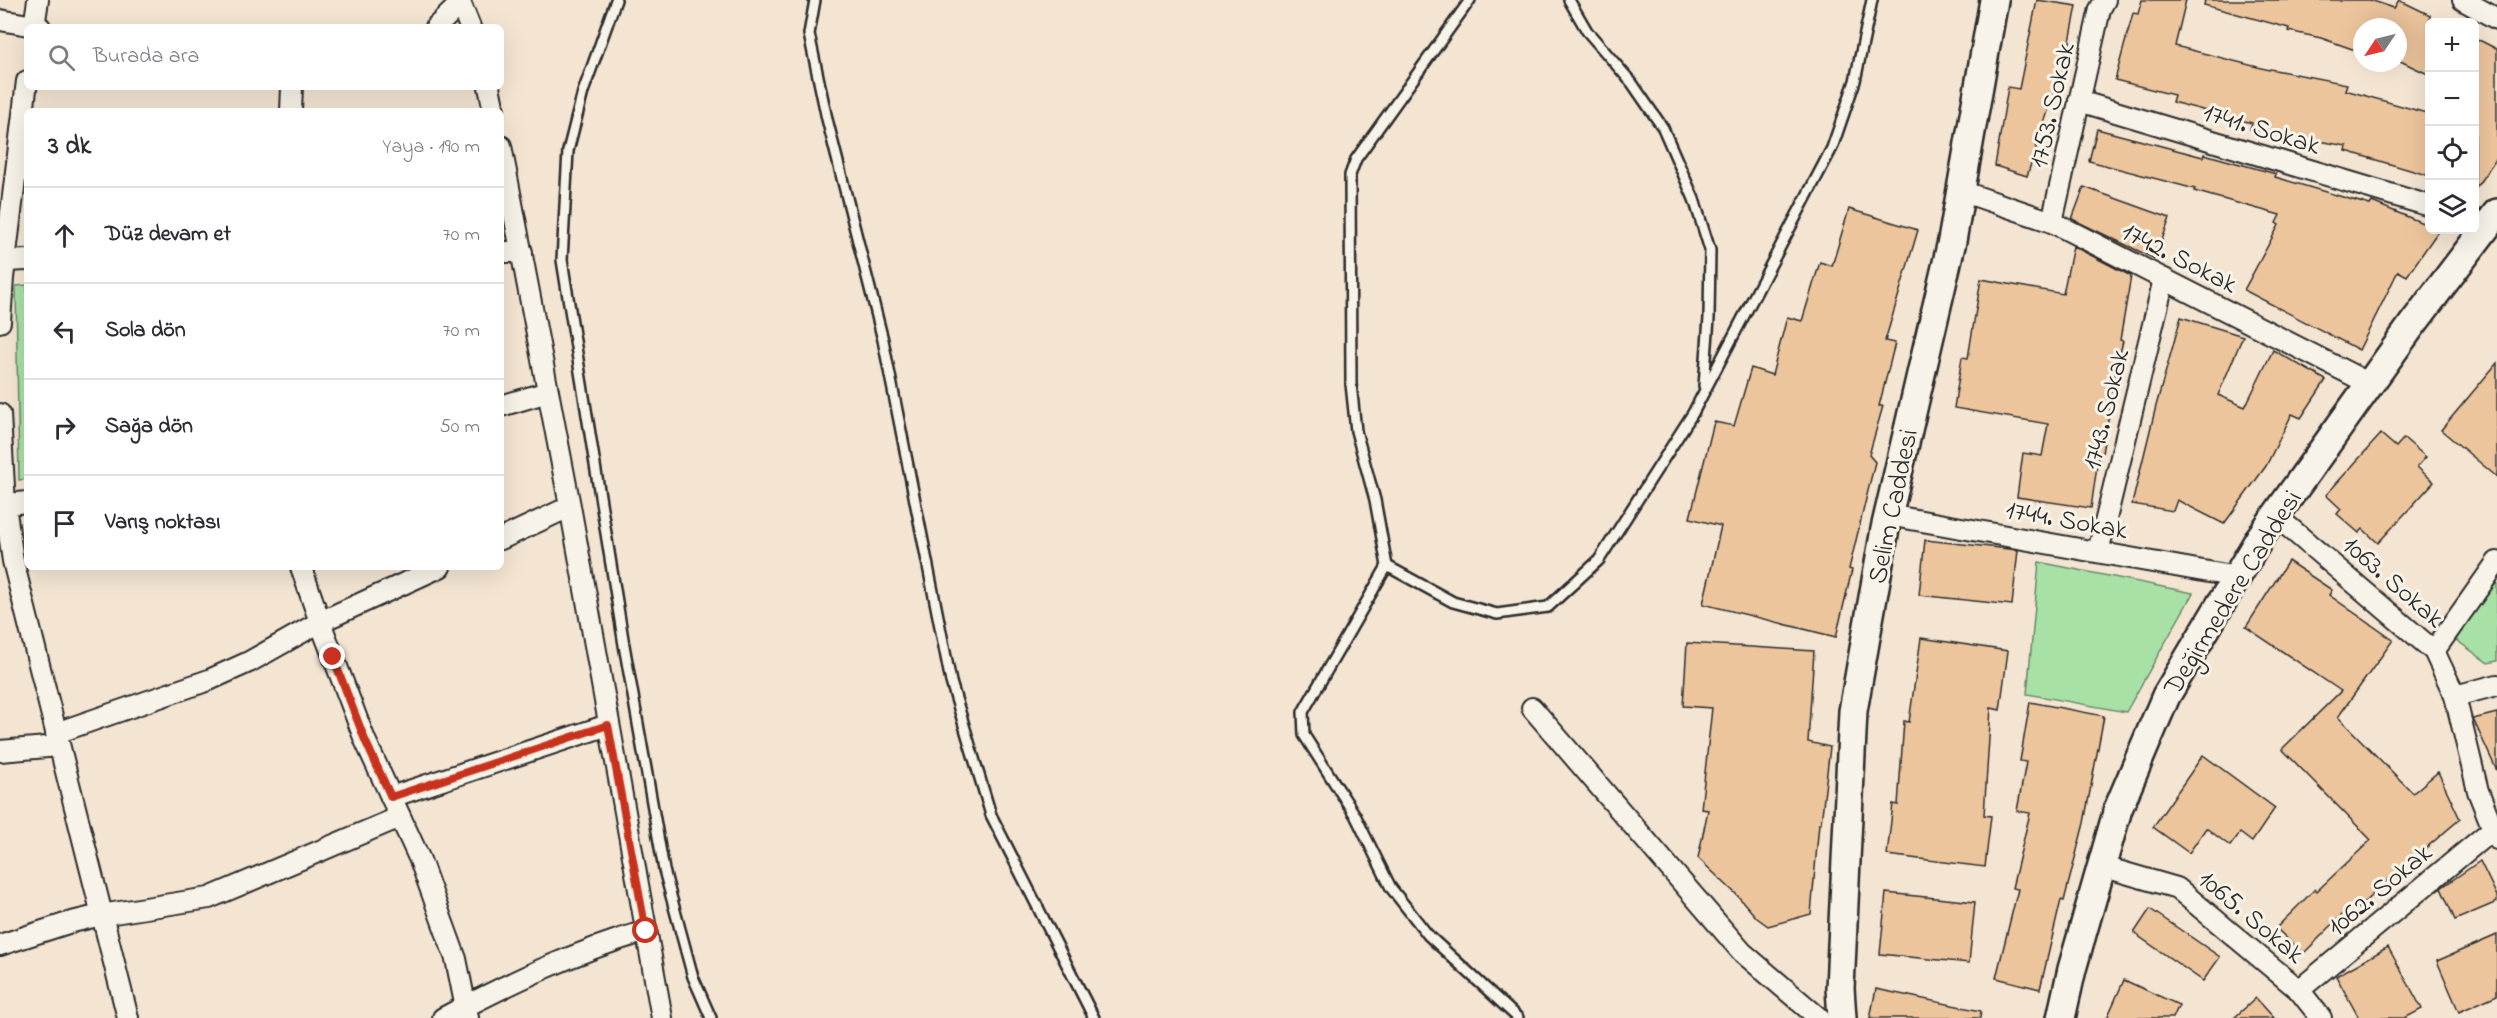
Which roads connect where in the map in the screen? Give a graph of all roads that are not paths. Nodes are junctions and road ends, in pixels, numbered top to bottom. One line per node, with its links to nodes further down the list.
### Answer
1 (38, 0): 13 (street)
2 (616, 0): 72 (lane)
3 (814, 0): 73 (lane)
4 (1470, 0): 47 (lane)
5 (1569, 0): 35 (lane)
6 (1872, 0): 35 (lane)
7 (1994, 0): 24 (main road, Selim Caddesi)
8 (2105, 0): 20 (street, 1753. Sokak)
9 (2463, 0): 12 (street)
10 (460, 2): 14 (street); 15 (street)
11 (0, 20): 16 (street)
12 (2497, 20)
13 (36, 24)
14 (439, 24)
15 (469, 24)
16 (24, 25)
17 (26, 90): 31 (street)
18 (292, 90): 21 (street)
19 (490, 90): 22 (street)
20 (2079, 100): 25 (street, 1741. Sokak); 27 (street, 1753. Sokak)
21 (291, 108)
22 (493, 108)
23 (504, 161): 29 (street)
24 (1961, 191): 27 (street, 1742. Sokak); 42 (main road, Selim Caddesi)
25 (2425, 204)
26 (2487, 219): 34 (main road, Değirmedere Caddesi)
27 (2052, 222): 32 (street, 1742. Sokak)
28 (504, 252): 29 (street)
29 (522, 252): 36 (street)
30 (24, 262): 31 (street)
31 (3, 272): 33 (street)
32 (2164, 279): 34 (street, 1742. Sokak); 45 (street, 1743. Sokak)
33 (0, 322)
34 (2370, 384): 43 (main road, Değirmedere Caddesi)
35 (1703, 391): 47 (lane)
36 (548, 392): 37 (street); 41 (street)
37 (504, 405)
38 (0, 414): 40 (street)
39 (24, 502): 40 (street)
40 (3, 505): 57 (street)
41 (569, 507): 44 (street); 56 (street)
42 (1888, 515): 45 (street, 1744. Sokak); 76 (main road, Selim Caddesi)
43 (2276, 516): 50 (main road, Değirmedere Caddesi); 52 (street, 1063. Sokak)
44 (504, 538)
45 (2098, 552): 50 (street, 1744. Sokak)
46 (2497, 562): 52 (street)
47 (1387, 566): 74 (lane)
48 (302, 570): 51 (street)
49 (433, 570): 51 (street)
50 (2237, 577): 63 (main road, Değirmedere Caddesi)
51 (320, 622): 57 (street); 60 (street)
52 (2434, 651): 54 (street, 1063. Sokak)
53 (2497, 685): 54 (street)
54 (2455, 696): 59 (street, 1063. Sokak)
55 (1532, 708): 75 (street)
56 (608, 725): 60 (street); 65 (street)
57 (57, 740): 58 (street); 64 (street)
58 (0, 751)
59 (2488, 788): 62 (street, 1063. Sokak)
60 (391, 797): 61 (street)
61 (400, 817): 64 (street); 68 (street)
62 (2495, 834): 67 (street, 1062. Sokak)
63 (2101, 866): 67 (street, 1065. Sokak); 77 (main road, Değirmedere Caddesi)
64 (101, 915): 66 (street); 69 (street)
65 (646, 931): 68 (street); 71 (street)
66 (0, 945)
67 (2299, 990): 78 (street, 1065. Sokak)
68 (466, 1012): 70 (street)
69 (128, 1018)
70 (443, 1018)
71 (662, 1018)
72 (711, 1018)
73 (1094, 1018)
74 (1518, 1018)
75 (1819, 1018)
76 (1842, 1018)
77 (2061, 1018)
78 (2321, 1018)

